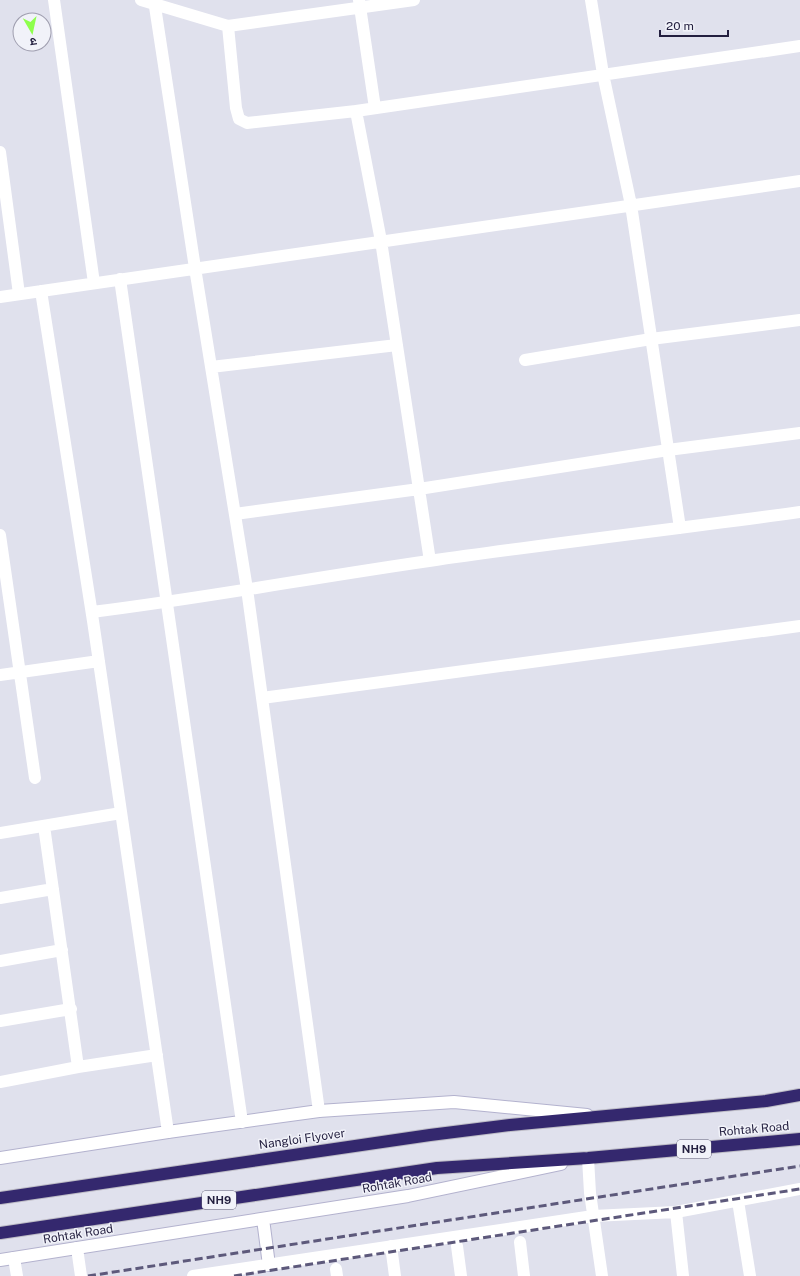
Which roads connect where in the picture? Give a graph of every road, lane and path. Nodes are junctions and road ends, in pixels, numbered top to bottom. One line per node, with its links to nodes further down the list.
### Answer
1 (54, 0): 18 (street)
2 (141, 0): 5 (street)
3 (414, 0): 6 (street)
4 (591, 0): 9 (street)
5 (155, 2): 7 (street); 16 (street)
6 (359, 4): 7 (street); 10 (street)
7 (228, 26): 11 (street)
8 (800, 46): 9 (street)
9 (603, 74): 10 (street); 14 (street)
10 (375, 108): 11 (street)
11 (356, 111): 15 (street)
12 (0, 152): 20 (street)
13 (800, 181): 14 (street)
14 (631, 205): 15 (street); 23 (street)
15 (381, 241): 16 (street); 24 (street)
16 (195, 268): 17 (street); 26 (street)
17 (120, 279): 18 (street); 36 (street)
18 (94, 283): 19 (street)
19 (41, 291): 20 (street); 37 (street)
20 (19, 294): 21 (street)
21 (0, 297)
22 (800, 320): 23 (street)
23 (651, 339): 25 (street); 28 (street)
24 (397, 345): 26 (street); 29 (street)
25 (524, 360)
26 (211, 368): 31 (street)
27 (800, 433): 28 (street)
28 (668, 450): 29 (street); 32 (street)
29 (419, 489): 31 (street); 34 (street)
30 (800, 512): 32 (street)
31 (235, 514): 35 (street)
32 (680, 528): 34 (street)
33 (0, 535): 40 (street)
34 (430, 561): 35 (street)
35 (247, 589): 36 (street); 42 (street)
36 (167, 602): 37 (street); 59 (street)
37 (92, 612): 39 (street)
38 (800, 626): 42 (street)
39 (99, 661): 40 (street); 44 (street)
40 (20, 672): 41 (street); 43 (street)
41 (0, 675)
42 (262, 698): 57 (street)
43 (35, 778)
44 (121, 813): 45 (street); 53 (street)
45 (44, 826): 46 (street); 47 (street)
46 (0, 833)
47 (53, 889): 48 (street); 49 (street)
48 (0, 898)
49 (62, 950): 50 (street); 51 (street)
50 (0, 961)
51 (71, 1009): 52 (street); 54 (street)
52 (0, 1021)
53 (157, 1055): 54 (street); 60 (street)
54 (78, 1067): 55 (street)
55 (0, 1082)
56 (800, 1094): 58 (highway)
57 (319, 1111): 58 (street); 59 (street)
58 (610, 1117): 65 (highway, Nangloi Flyover)
59 (242, 1122): 60 (street)
60 (168, 1132): 62 (street)
61 (800, 1139): 63 (highway, Rohtak Road / NH9)
62 (0, 1158)
63 (588, 1158): 68 (street); 69 (street, Rohtak Road); 70 (highway, NH9)
64 (800, 1189): 66 (street)
65 (0, 1198)
66 (738, 1201): 67 (street); 86 (street)
67 (676, 1212): 68 (street); 85 (street)
68 (593, 1216): 72 (street); 84 (street)
69 (263, 1219): 74 (street, Rohtak Road); 77 (street)
70 (0, 1233)
71 (520, 1242): 83 (street)
72 (391, 1246): 77 (street); 81 (street)
73 (457, 1246): 82 (street)
74 (77, 1248): 75 (street, Rohtak Road); 79 (street)
75 (14, 1258): 76 (street, Rohtak Road); 78 (street)
76 (0, 1260)
77 (270, 1270): 80 (street)
78 (17, 1276)
79 (81, 1276)
80 (193, 1276)
81 (395, 1276)
82 (461, 1276)
83 (524, 1276)
84 (602, 1276)
85 (683, 1276)
86 (750, 1276)

